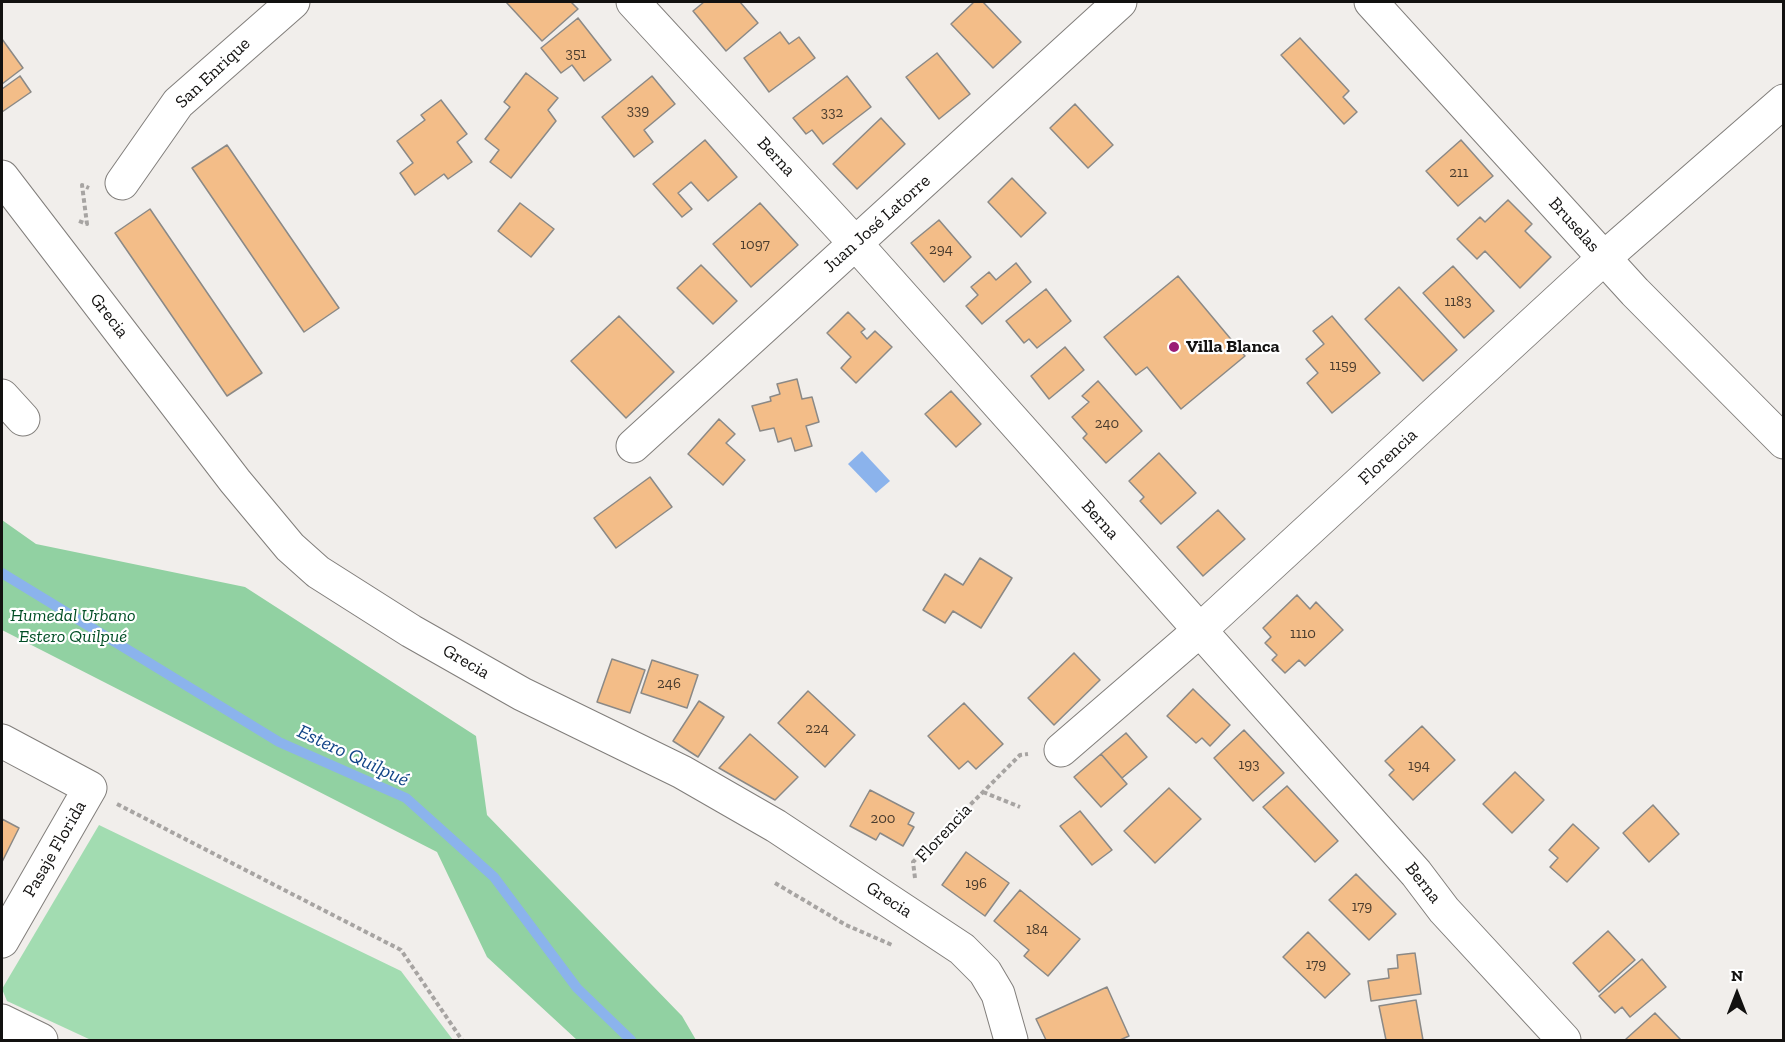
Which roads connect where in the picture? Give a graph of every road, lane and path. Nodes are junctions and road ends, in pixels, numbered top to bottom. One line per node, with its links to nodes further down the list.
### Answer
1 (293, 2): 7 (street, San Enrique)
2 (633, 2): 9 (street, Berna)
3 (1120, 2): 9 (street, Juan José Latorre)
4 (1371, 2): 10 (street, Bruselas)
5 (1784, 101): 10 (street, Florencia)
6 (2, 177): 20 (street, Grecia)
7 (122, 183): 8 (path)
8 (77, 220)
9 (856, 244): 12 (street, Juan José Latorre); 13 (street, Berna)
10 (1604, 258): 11 (street, Bruselas); 13 (street, Florencia)
11 (1784, 442)
12 (633, 446)
13 (1199, 631): 15 (street, Florencia); 27 (street, Berna)
14 (2, 741): 16 (street)
15 (1062, 750): 17 (path, Florencia)
16 (90, 788): 21 (street, Pasaje Florida); 25 (path)
17 (983, 792): 18 (path, Florencia); 20 (path, Florencia)
18 (1020, 807)
19 (775, 883): 22 (path)
20 (904, 910): 26 (street, Grecia)
21 (2, 941)
22 (895, 947)
23 (2, 1021): 24 (street)
24 (41, 1041)
25 (462, 1041)
26 (1011, 1041)
27 (1564, 1041)

